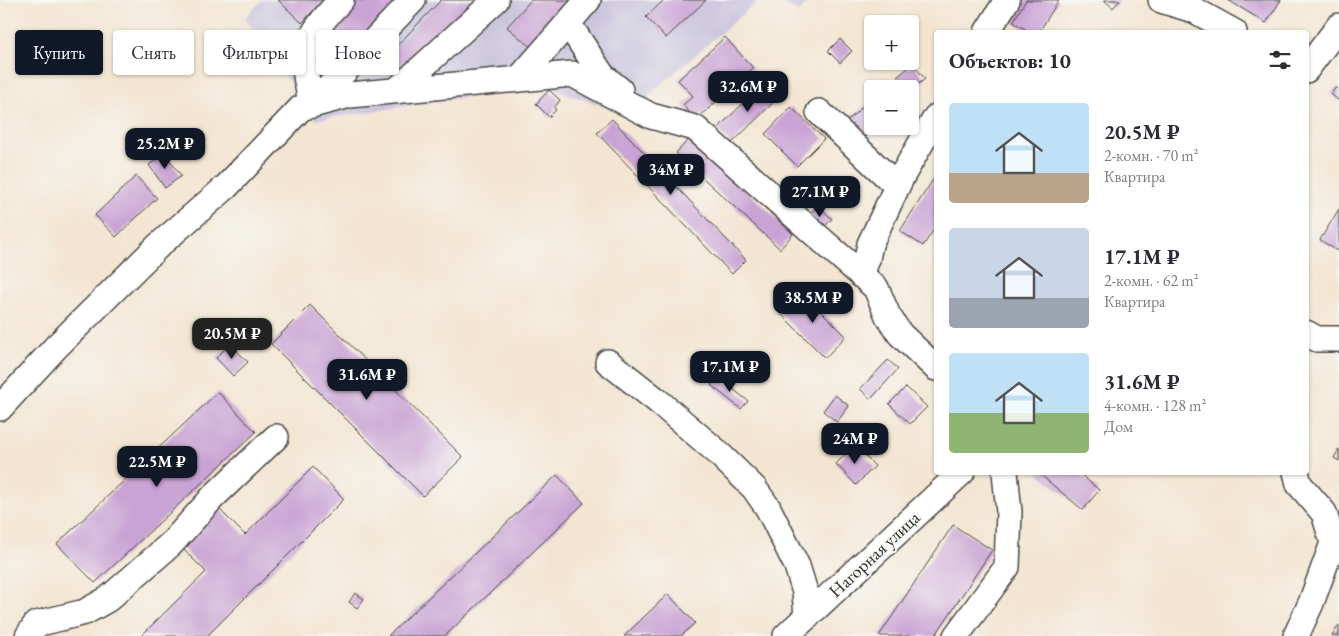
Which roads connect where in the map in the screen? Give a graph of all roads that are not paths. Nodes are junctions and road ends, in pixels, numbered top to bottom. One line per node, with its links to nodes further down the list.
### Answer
1 (342, 0): 14 (street)
2 (413, 0): 14 (street)
3 (496, 0): 13 (street)
4 (588, 0): 7 (street)
5 (1007, 0): 9 (street)
6 (1161, 0): 10 (street)
7 (568, 23): 12 (street); 16 (street)
8 (1339, 26): 11 (street)
9 (988, 30)
10 (1230, 30)
11 (1309, 66)
12 (519, 79): 13 (street); 16 (street)
13 (397, 90): 14 (street)
14 (312, 105): 24 (street)
15 (819, 112): 18 (street)
16 (650, 116): 19 (street)
17 (934, 120): 18 (street)
18 (897, 186): 19 (street)
19 (861, 275): 23 (street)
20 (1309, 335): 21 (street)
21 (1339, 339)
22 (608, 362): 30 (street)
23 (934, 366)
24 (0, 408)
25 (276, 437): 31 (street)
26 (959, 475): 30 (street, Нагорная улица)
27 (1005, 475): 33 (street)
28 (1297, 475): 29 (street)
29 (1336, 541): 34 (street)
30 (807, 617): 32 (street, Нагорная улица)
31 (28, 636)
32 (786, 636)
33 (956, 636)
34 (1296, 636)

